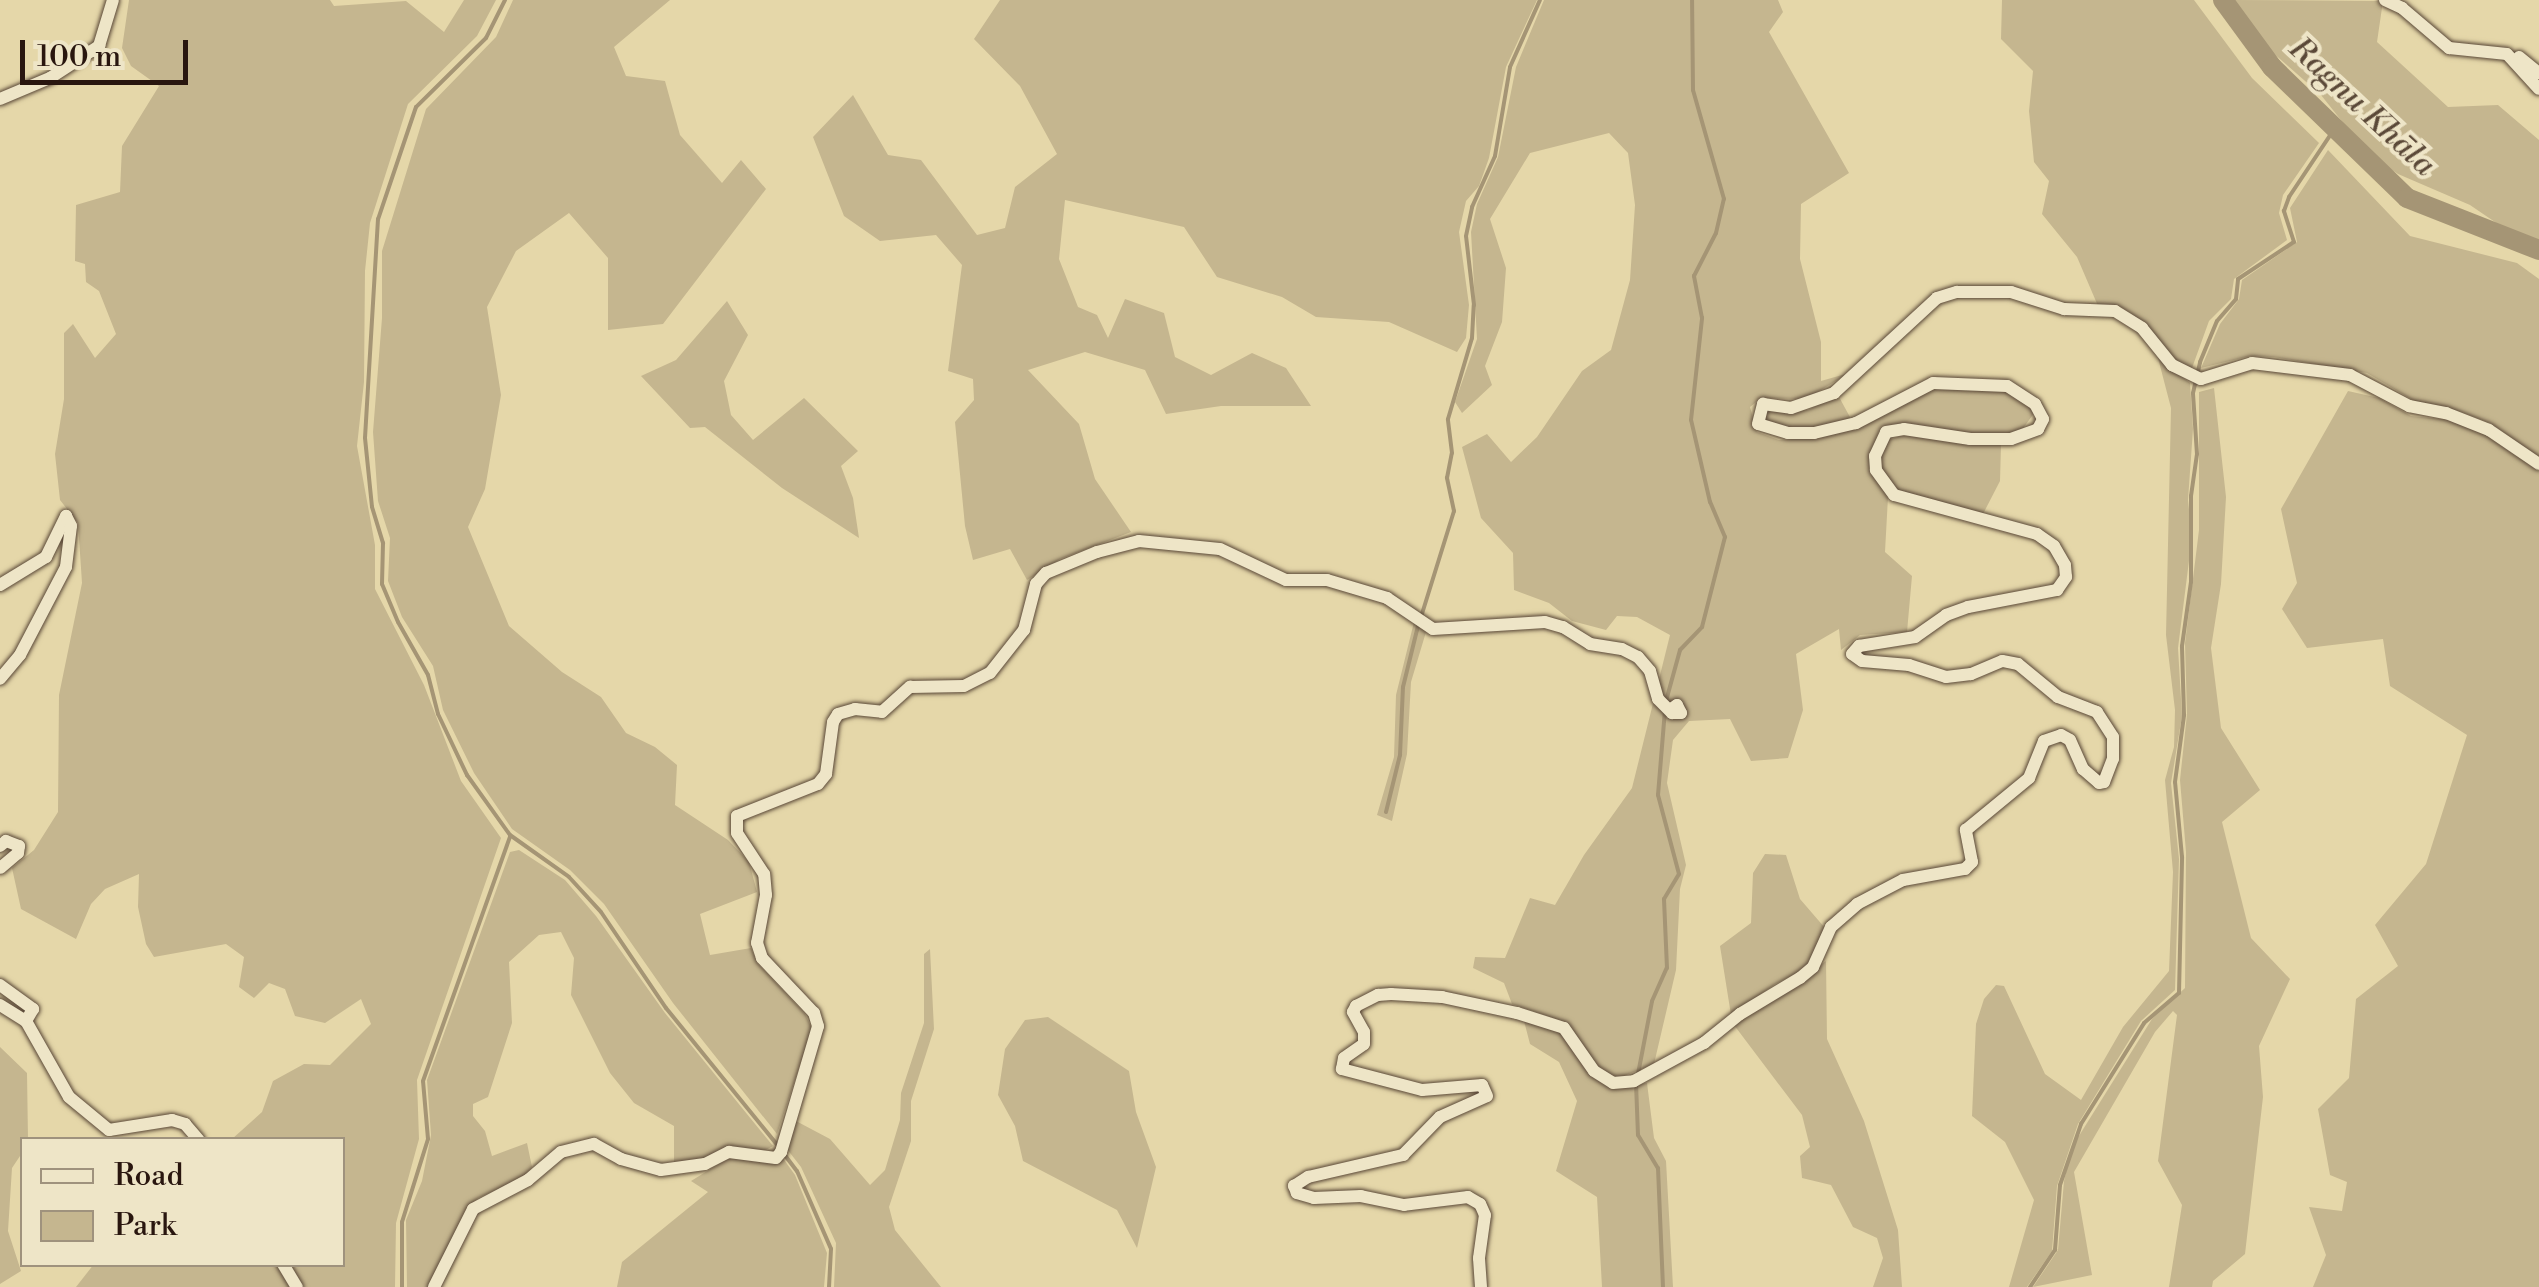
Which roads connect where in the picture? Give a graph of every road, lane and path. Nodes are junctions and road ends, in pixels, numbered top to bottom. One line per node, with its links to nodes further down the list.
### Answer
1 (113, 0): 6 (street)
2 (2385, 0): 3 (street)
3 (2507, 54): 4 (street); 5 (street)
4 (2539, 72)
5 (2539, 89)
6 (0, 98)
7 (2539, 464): 18 (street)
8 (0, 585): 9 (street)
9 (0, 679)
10 (1671, 709): 17 (street)
11 (0, 846): 12 (street)
12 (0, 868)
13 (0, 985): 15 (street)
14 (0, 1005): 15 (street)
15 (26, 1020): 16 (street)
16 (196, 1137)
17 (434, 1287)
18 (1481, 1287)

